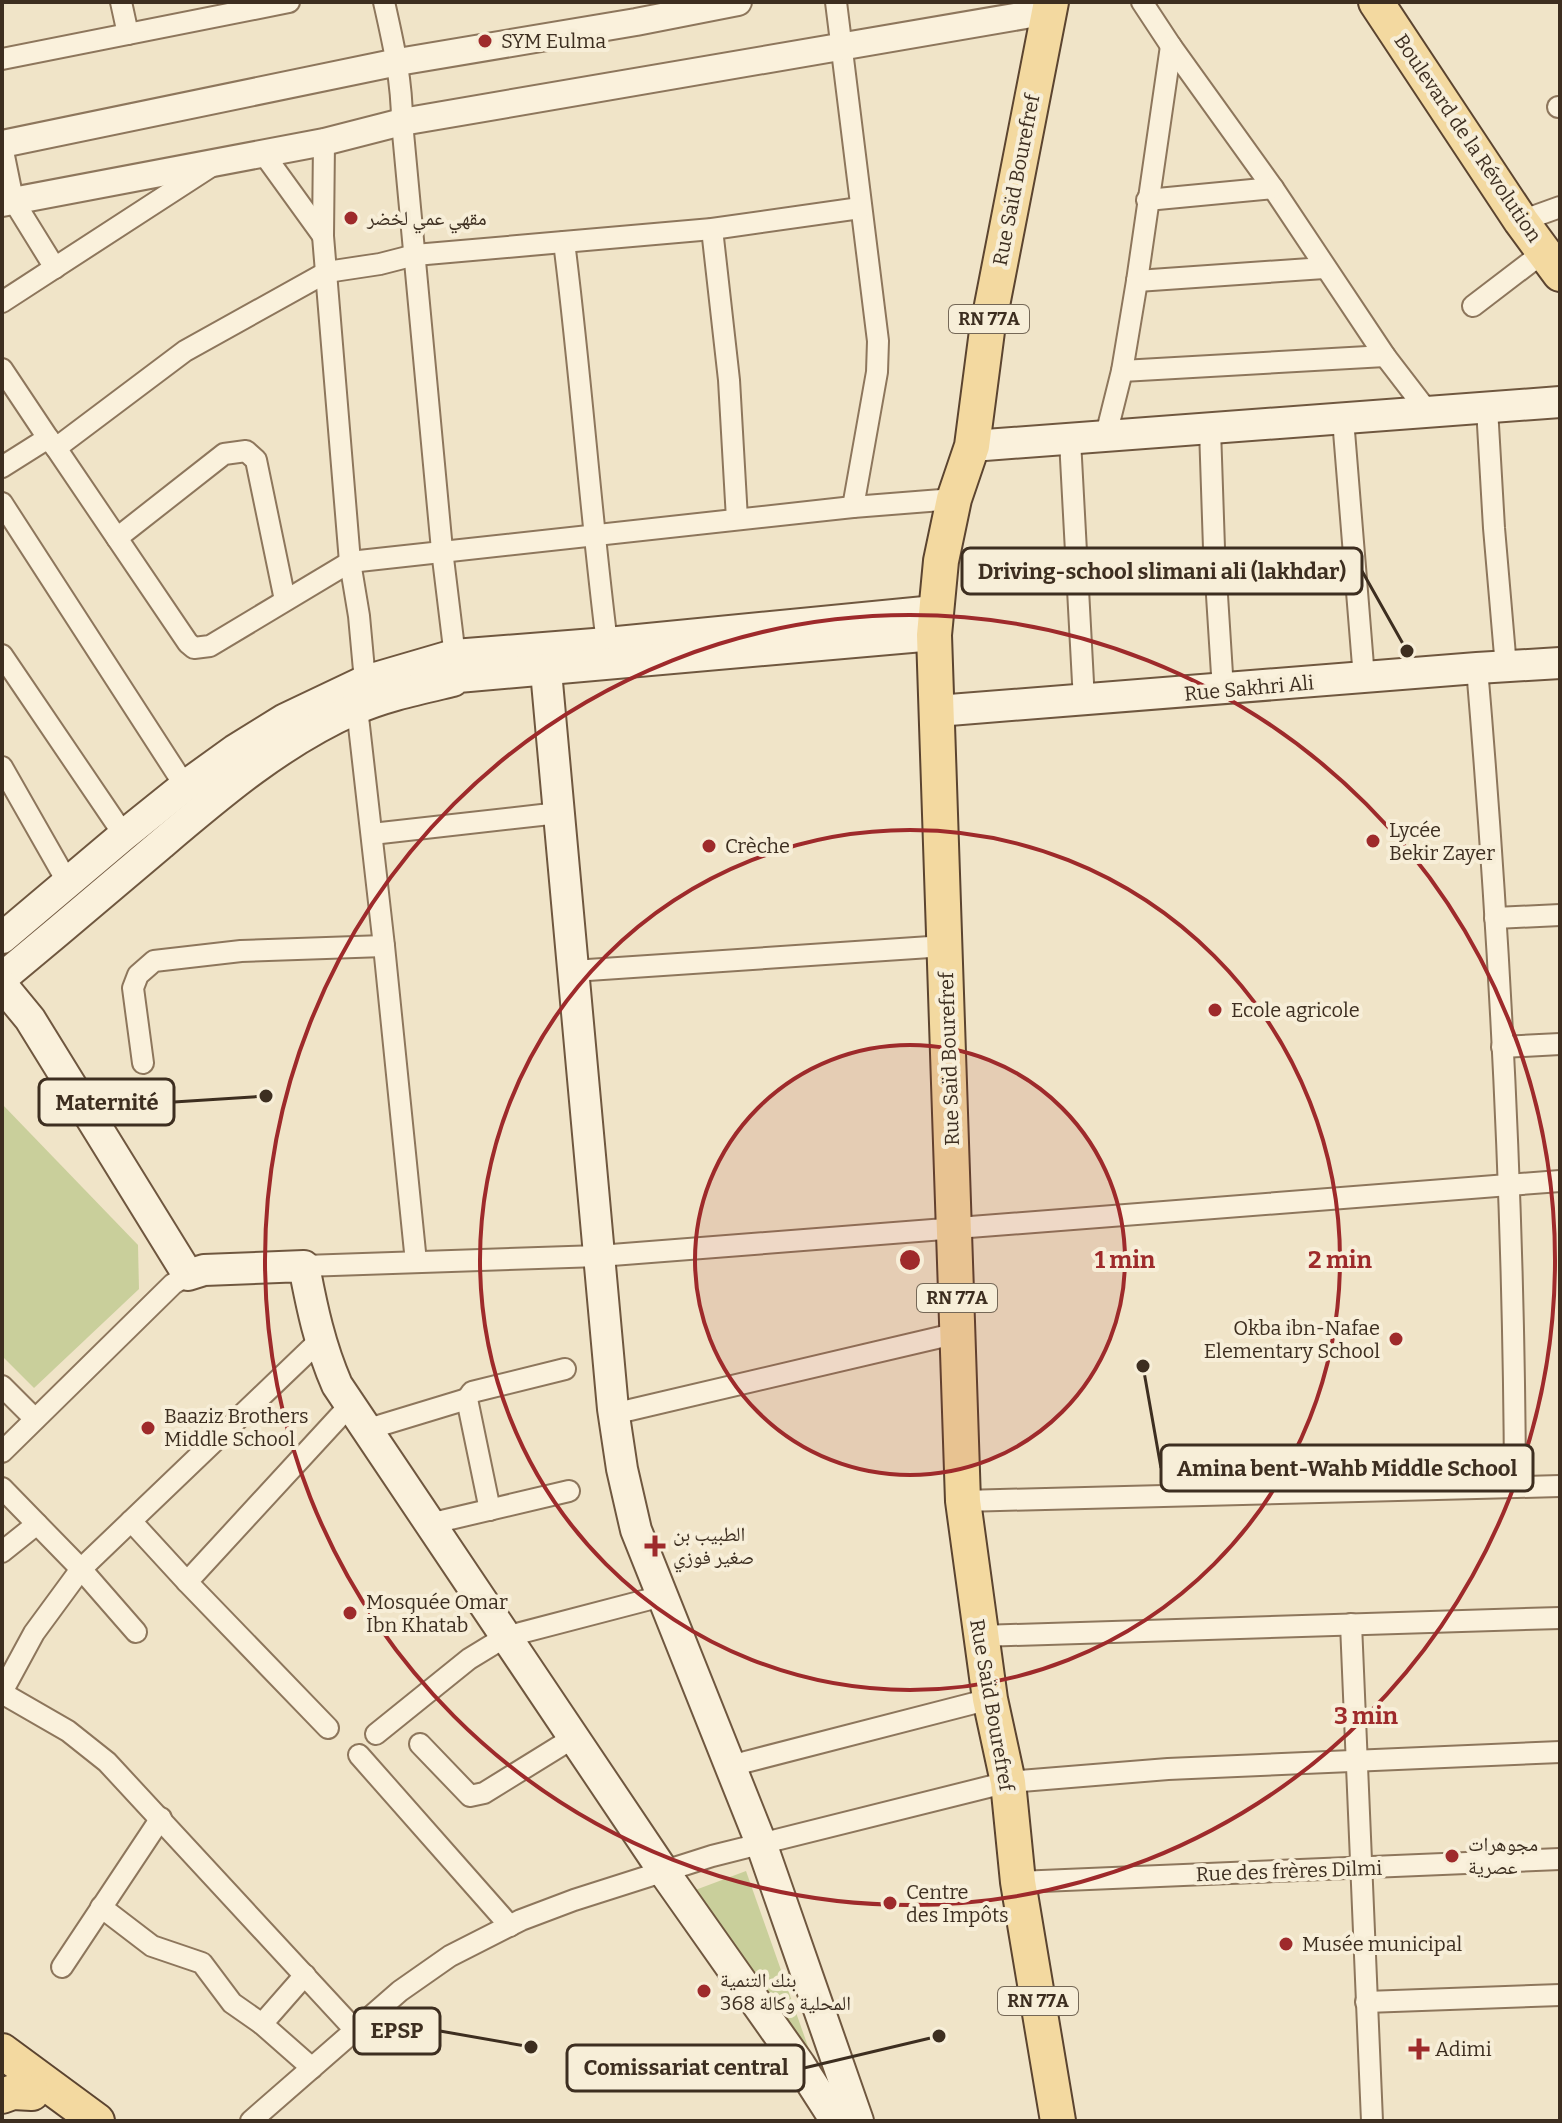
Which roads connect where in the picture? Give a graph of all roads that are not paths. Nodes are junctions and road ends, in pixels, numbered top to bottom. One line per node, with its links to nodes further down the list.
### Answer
1 (121, 2): 10 (street)
2 (289, 2): 8 (street)
3 (384, 2): 14 (street)
4 (738, 2): 14 (street)
5 (836, 2): 11 (street)
6 (1376, 2): 25 (main road, Boulevard de la Révolution)
7 (1150, 5): 12 (street)
8 (253, 6): 10 (street)
9 (1050, 6): 11 (street); 48 (main road, Rue Saïd Bourefref / RN 77A)
10 (128, 34): 13 (street)
11 (843, 44): 15 (street); 24 (street)
12 (1171, 46): 20 (street); 21 (street)
13 (2, 59)
14 (398, 62): 15 (street); 17 (street)
15 (402, 122): 16 (street); 29 (street)
16 (324, 142): 18 (street); 27 (street)
17 (2, 145): 22 (street)
18 (263, 153): 19 (street); 27 (street)
19 (221, 161): 22 (street); 31 (street)
20 (1273, 188): 21 (street); 32 (street)
21 (1147, 200): 34 (street)
22 (7, 202): 31 (street)
23 (1560, 207): 25 (street)
24 (860, 208): 26 (street); 52 (street)
25 (1521, 221): 30 (main road, Boulevard de la Révolution)
26 (712, 229): 28 (street); 53 (street)
27 (323, 236): 33 (street)
28 (564, 242): 29 (street); 54 (street)
29 (415, 255): 33 (street); 56 (street)
30 (1552, 262): 36 (street)
31 (55, 268): 35 (street)
32 (1324, 268): 34 (street); 37 (street)
33 (327, 272): 47 (street); 57 (street)
34 (1137, 281): 39 (street)
35 (2, 302)
36 (1473, 306)
37 (1385, 356): 39 (street); 42 (street)
38 (2, 369): 47 (street)
39 (1122, 371): 45 (street)
40 (1560, 402): 41 (main road)
41 (1487, 408): 42 (main road); 64 (street)
42 (1428, 412): 43 (main road)
43 (1343, 419): 44 (main road); 66 (street)
44 (1210, 429): 45 (main road); 67 (street)
45 (1106, 435): 46 (main road)
46 (1070, 440): 48 (main road); 69 (street)
47 (52, 443): 49 (street); 55 (street)
48 (972, 446): 50 (main road, Rue Saïd Bourefref / RN 77A)
49 (2, 467)
50 (954, 499): 52 (street); 59 (main road, Rue Saïd Bourefref / RN 77A)
51 (2, 503): 72 (street)
52 (853, 507): 53 (street)
53 (737, 519): 54 (street)
54 (593, 536): 56 (street); 60 (street)
55 (117, 538): 58 (street); 58 (street)
56 (442, 550): 57 (street); 63 (street)
57 (350, 562): 58 (street); 68 (street)
58 (285, 600)
59 (934, 623): 60 (main road); 65 (main road); 70 (main road, Rue Saïd Bourefref / RN 77A)
60 (607, 643): 63 (main road)
61 (2, 655): 75 (street)
62 (1560, 663): 64 (main road, Rue Sakhri Ali)
63 (456, 666): 65 (main road); 68 (main road)
64 (1491, 667): 66 (main road, Rue Sakhri Ali); 78 (street)
65 (546, 671): 73 (main road)
66 (1364, 678): 67 (main road, Rue Sakhri Ali)
67 (1223, 690): 69 (main road, Rue Sakhri Ali)
68 (361, 694): 72 (main road); 74 (street); 83 (main road)
69 (1084, 701): 70 (main road, Rue Sakhri Ali)
70 (937, 711): 81 (main road, Rue Saïd Bourefref / RN 77A)
71 (2, 767): 76 (street)
72 (185, 786): 75 (main road)
73 (559, 813): 74 (street); 82 (main road)
74 (372, 834): 80 (street)
75 (124, 835): 76 (main road)
76 (68, 883): 79 (main road)
77 (1560, 915): 78 (street)
78 (1495, 918): 86 (street)
79 (2, 938)
80 (384, 946): 87 (street); 92 (street)
81 (945, 946): 82 (street); 90 (main road, Rue Saïd Bourefref / RN 77A)
82 (573, 971): 91 (main road)
83 (2, 978)
84 (2, 985): 94 (main road)
85 (1560, 1044): 86 (street)
86 (1502, 1047): 89 (street)
87 (143, 1063)
88 (1560, 1181): 89 (street)
89 (1510, 1185): 90 (street); 105 (street)
90 (955, 1230): 91 (street); 95 (main road, Rue Saïd Bourefref / RN 77A)
91 (599, 1256): 92 (street); 100 (main road)
92 (416, 1262): 93 (street)
93 (304, 1266): 94 (main road); 96 (main road)
94 (188, 1275): 102 (street)
95 (958, 1333): 100 (street); 108 (main road, Rue Saïd Bourefref / RN 77A)
96 (319, 1341): 101 (main road); 110 (street)
97 (565, 1369): 99 (street)
98 (2, 1386): 102 (street)
99 (467, 1399): 101 (street); 109 (street)
100 (613, 1414): 116 (main road)
101 (358, 1417): 112 (main road); 115 (street)
102 (35, 1419): 103 (street)
103 (2, 1452)
104 (1560, 1486): 105 (street)
105 (1515, 1487): 108 (street)
106 (2, 1488): 111 (street)
107 (569, 1491): 109 (street)
108 (963, 1501): 120 (main road, Rue Saïd Bourefref / RN 77A)
109 (490, 1510): 112 (street)
110 (131, 1521): 114 (street); 115 (street)
111 (37, 1524): 113 (street); 114 (street)
112 (429, 1524): 121 (main road)
113 (2, 1552)
114 (81, 1569): 119 (street); 122 (street)
115 (187, 1582): 124 (street)
116 (662, 1596): 121 (street); 131 (main road)
117 (1560, 1618): 118 (street)
118 (1351, 1624): 120 (street); 130 (street)
119 (136, 1632)
120 (980, 1636): 123 (main road, Rue Saïd Bourefref / RN 77A)
121 (505, 1637): 125 (street); 126 (main road)
122 (2, 1693): 133 (street)
123 (990, 1699): 131 (street); 132 (main road, Rue Saïd Bourefref / RN 77A)
124 (328, 1728)
125 (376, 1734)
126 (573, 1738): 127 (street); 137 (main road)
127 (420, 1744)
128 (1560, 1752): 130 (street)
129 (359, 1755): 140 (street)
130 (1358, 1760): 132 (street); 136 (street)
131 (730, 1766): 134 (main road)
132 (1008, 1782): 134 (street); 138 (main road, Rue Saïd Bourefref / RN 77A)
133 (161, 1818): 139 (street); 142 (street)
134 (761, 1843): 137 (street); 155 (main road)
135 (1560, 1859): 136 (street, Rue des frères Dilmi)
136 (1361, 1869): 138 (street, Rue des frères Dilmi); 144 (street)
137 (664, 1872): 140 (street); 154 (main road)
138 (1018, 1882): 156 (main road, Rue Saïd Bourefref / RN 77A)
139 (101, 1907): 141 (street); 145 (street)
140 (510, 1926): 146 (street)
141 (62, 1967)
142 (305, 1975): 145 (street); 146 (street)
143 (1560, 1995): 144 (street)
144 (1366, 2002): 157 (street)
145 (262, 2024): 148 (street)
146 (355, 2030): 148 (street)
147 (2, 2051): 152 (main road)
148 (312, 2068): 153 (street)
149 (2, 2072): 150 (main road)
150 (17, 2094): 151 (main road)
151 (67, 2121)
152 (97, 2121)
153 (251, 2121)
154 (836, 2121)
155 (858, 2121)
156 (1058, 2121)
157 (1372, 2121)

